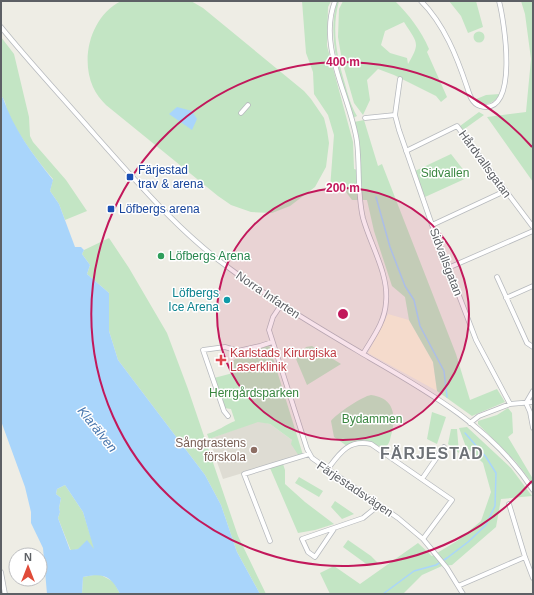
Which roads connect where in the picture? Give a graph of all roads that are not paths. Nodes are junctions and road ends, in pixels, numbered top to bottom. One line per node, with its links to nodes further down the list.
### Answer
1 (334, 1): 22 (street)
2 (422, 1): 3 (street)
3 (499, 1)
4 (1, 27): 19 (street, Norra Infarten)
5 (400, 79): 8 (street, Sidvallsgatan)
6 (248, 105): 7 (street)
7 (241, 113)
8 (395, 115): 9 (street); 10 (street, Sidvallsgatan)
9 (365, 118)
10 (406, 151): 11 (street, Hårdvallsgatan); 12 (street, Sidvallsgatan)
11 (505, 191): 12 (street); 13 (street, Hårdvallsgatan)
12 (432, 225): 15 (street, Sidvallsgatan)
13 (533, 227)
14 (533, 231): 15 (street)
15 (448, 268): 26 (street, Sidvallsgatan)
16 (496, 277): 18 (street)
17 (533, 286): 18 (street)
18 (506, 298): 21 (street)
19 (282, 305): 20 (street, Färjestadsvägen); 22 (street, Norra Infarten)
20 (272, 342): 27 (street); 31 (street, Färjestadsvägen)
21 (533, 347)
22 (363, 354): 28 (street, Norra Infarten)
23 (533, 391): 25 (street)
24 (533, 402): 25 (street)
25 (526, 403): 26 (street); 29 (street)
26 (510, 404): 28 (street)
27 (228, 416)
28 (470, 423): 34 (street, Norra Infarten)
29 (533, 428)
30 (444, 447): 33 (street)
31 (309, 454): 32 (street, Färjestadsvägen); 39 (street)
32 (327, 470): 33 (street); 36 (street, Färjestadsvägen)
33 (422, 479): 38 (street)
34 (533, 490)
35 (509, 504): 40 (street)
36 (379, 505): 37 (street); 38 (street, Färjestadsvägen)
37 (334, 529): 37 (street)
38 (423, 538): 43 (street, Färjestadsvägen)
39 (270, 541)
40 (524, 557): 42 (street); 43 (street)
41 (1, 572): 44 (street)
42 (533, 578)
43 (458, 586): 45 (street, Färjestadsvägen)
44 (5, 594)
45 (463, 594)

